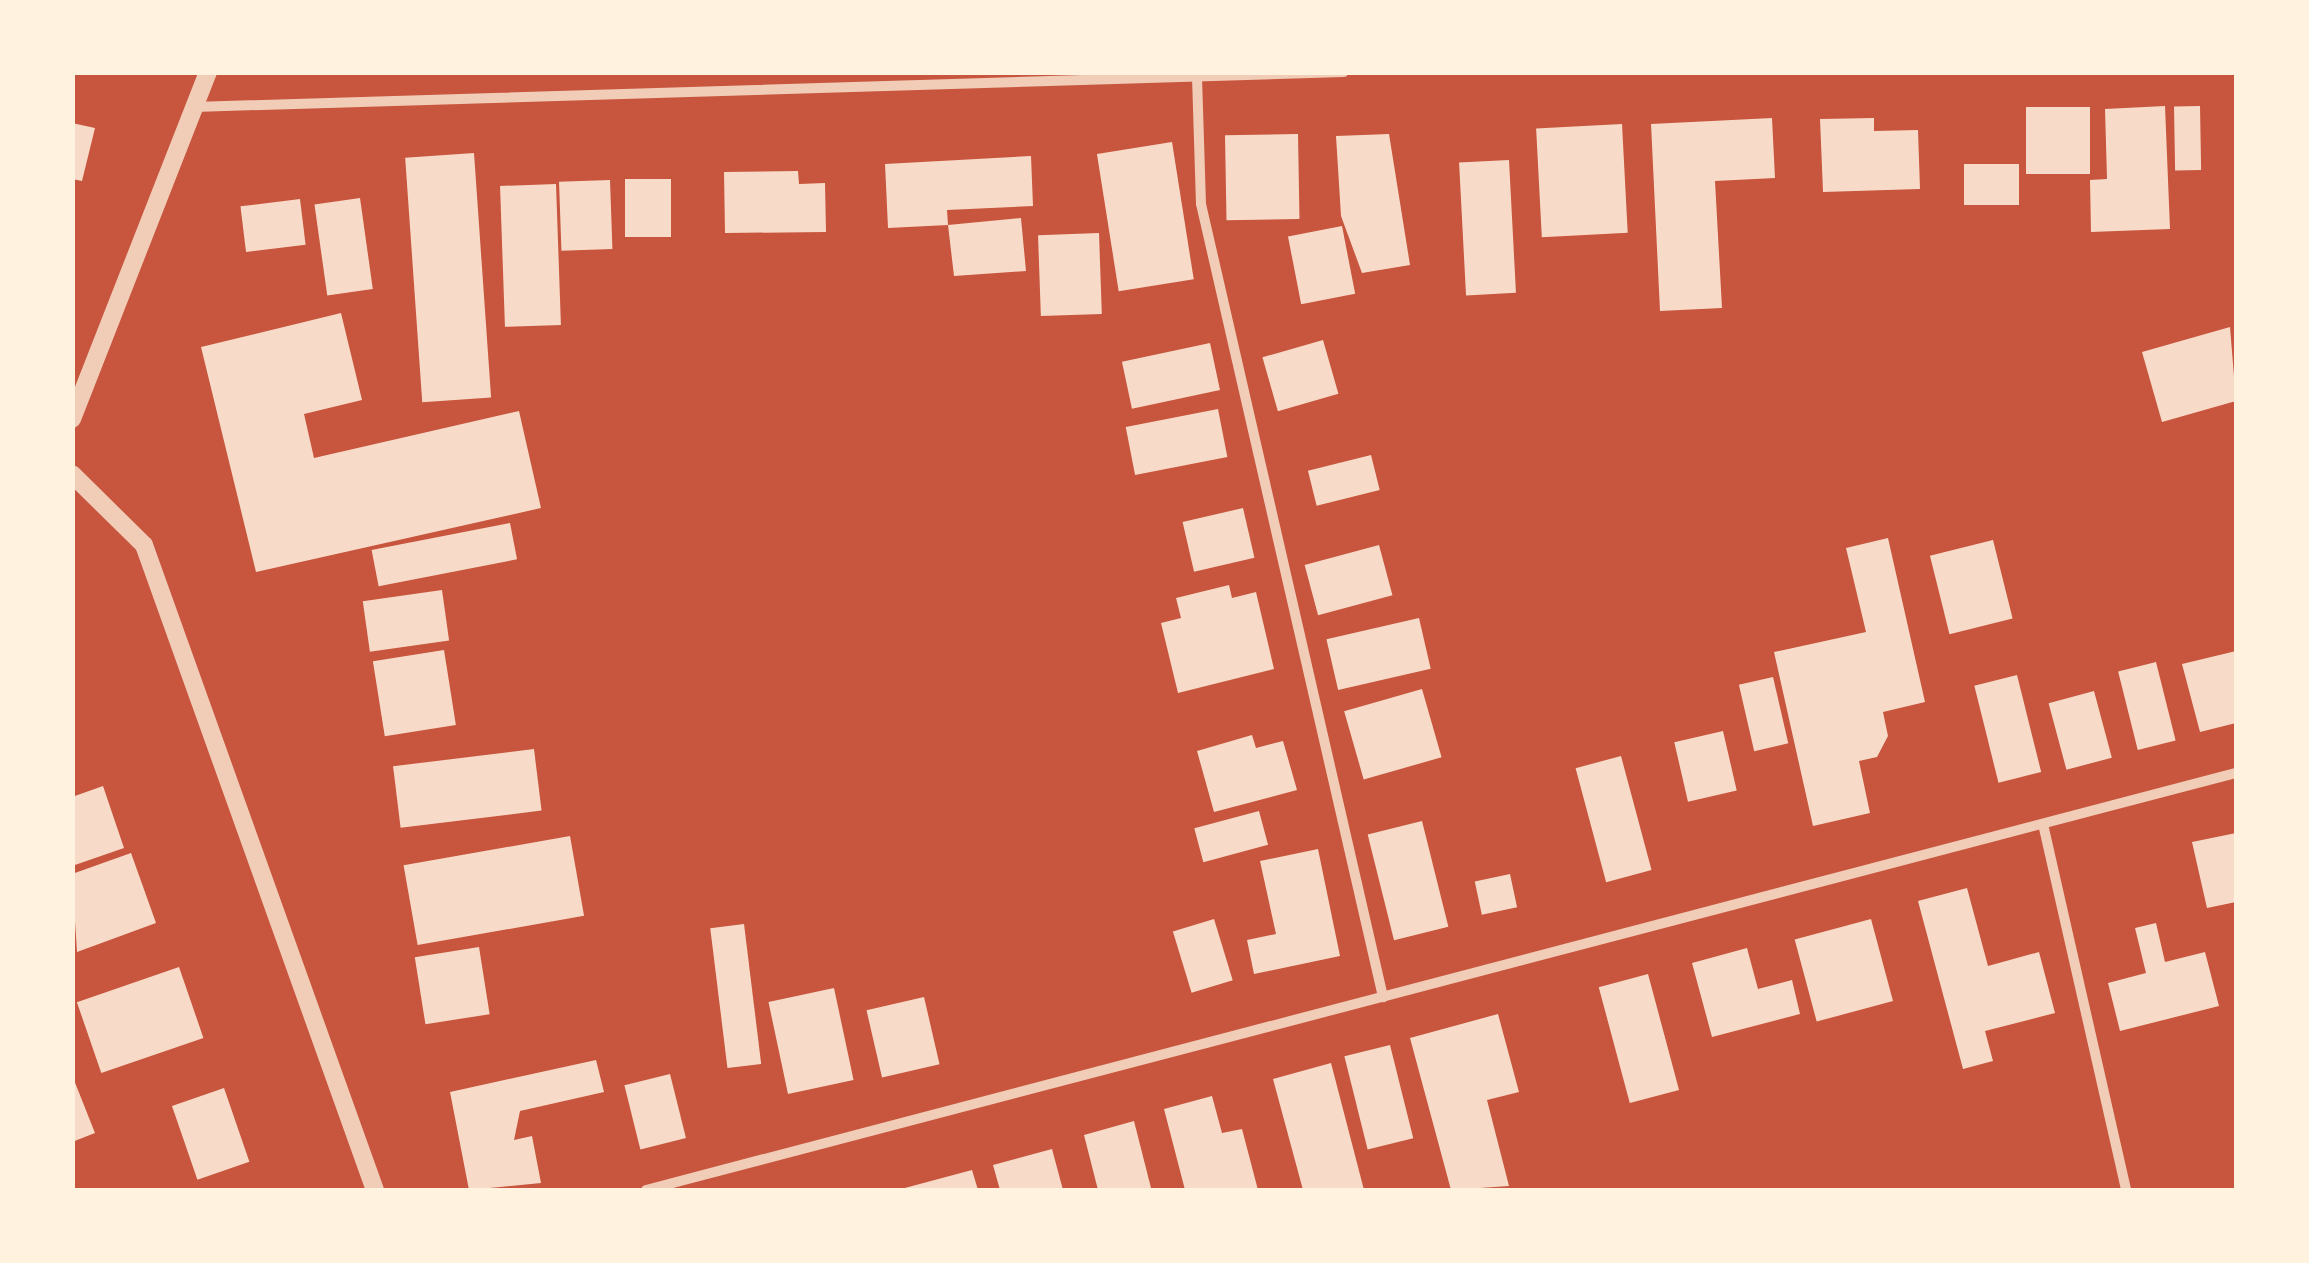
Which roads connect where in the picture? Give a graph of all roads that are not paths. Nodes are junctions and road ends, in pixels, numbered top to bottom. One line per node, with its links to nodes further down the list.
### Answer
1 (208, 72): 4 (street)
2 (1343, 72): 3 (street)
3 (1197, 77): 4 (street); 9 (street)
4 (194, 107): 5 (street)
5 (72, 420)
6 (72, 474): 10 (street)
7 (2236, 773): 8 (street)
8 (2043, 824): 9 (street); 12 (street)
9 (1383, 997): 11 (street)
10 (375, 1190)
11 (646, 1190)
12 (2126, 1190)

